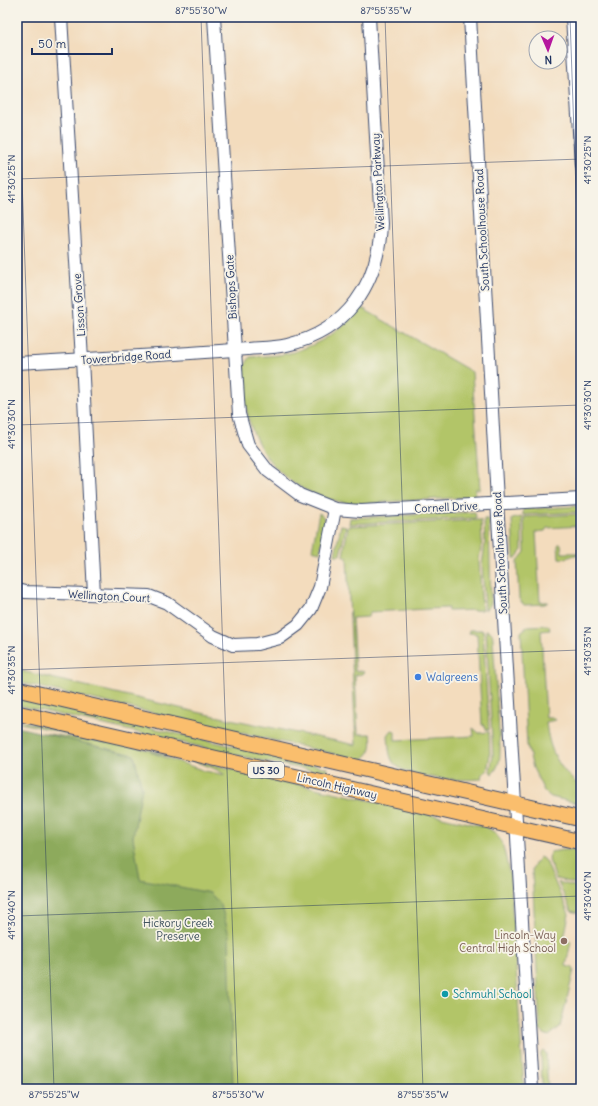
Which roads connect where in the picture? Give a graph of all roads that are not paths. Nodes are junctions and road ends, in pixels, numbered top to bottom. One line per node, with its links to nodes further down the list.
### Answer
1 (61, 17): 8 (street, Lisson Grove)
2 (214, 17): 7 (street, Bishops Gate)
3 (369, 17): 7 (street, Wellington Parkway)
4 (470, 17): 11 (street, South Schoolhouse Road)
5 (572, 17): 6 (street)
6 (581, 166)
7 (235, 350): 8 (street, Towerbridge Road); 12 (street, Bishops Gate)
8 (82, 359): 9 (street, Towerbridge Road); 14 (street, Lisson Grove)
9 (17, 363)
10 (581, 499): 11 (street, Cornell Drive)
11 (497, 504): 12 (street, Cornell Drive); 17 (street, South Schoolhouse Road)
12 (335, 509): 14 (street, Wellington Court)
13 (17, 590): 14 (street, Wellington Court)
14 (94, 594)
15 (17, 689): 17 (main road, Lincoln Highway / US 30)
16 (17, 713): 19 (main road, Lincoln Highway / US 30)
17 (515, 804): 18 (main road, US 30); 19 (street, South Schoolhouse Road)
18 (581, 819)
19 (516, 827): 20 (main road, US 30); 21 (street, South Schoolhouse Road)
20 (581, 842)
21 (532, 1089)

